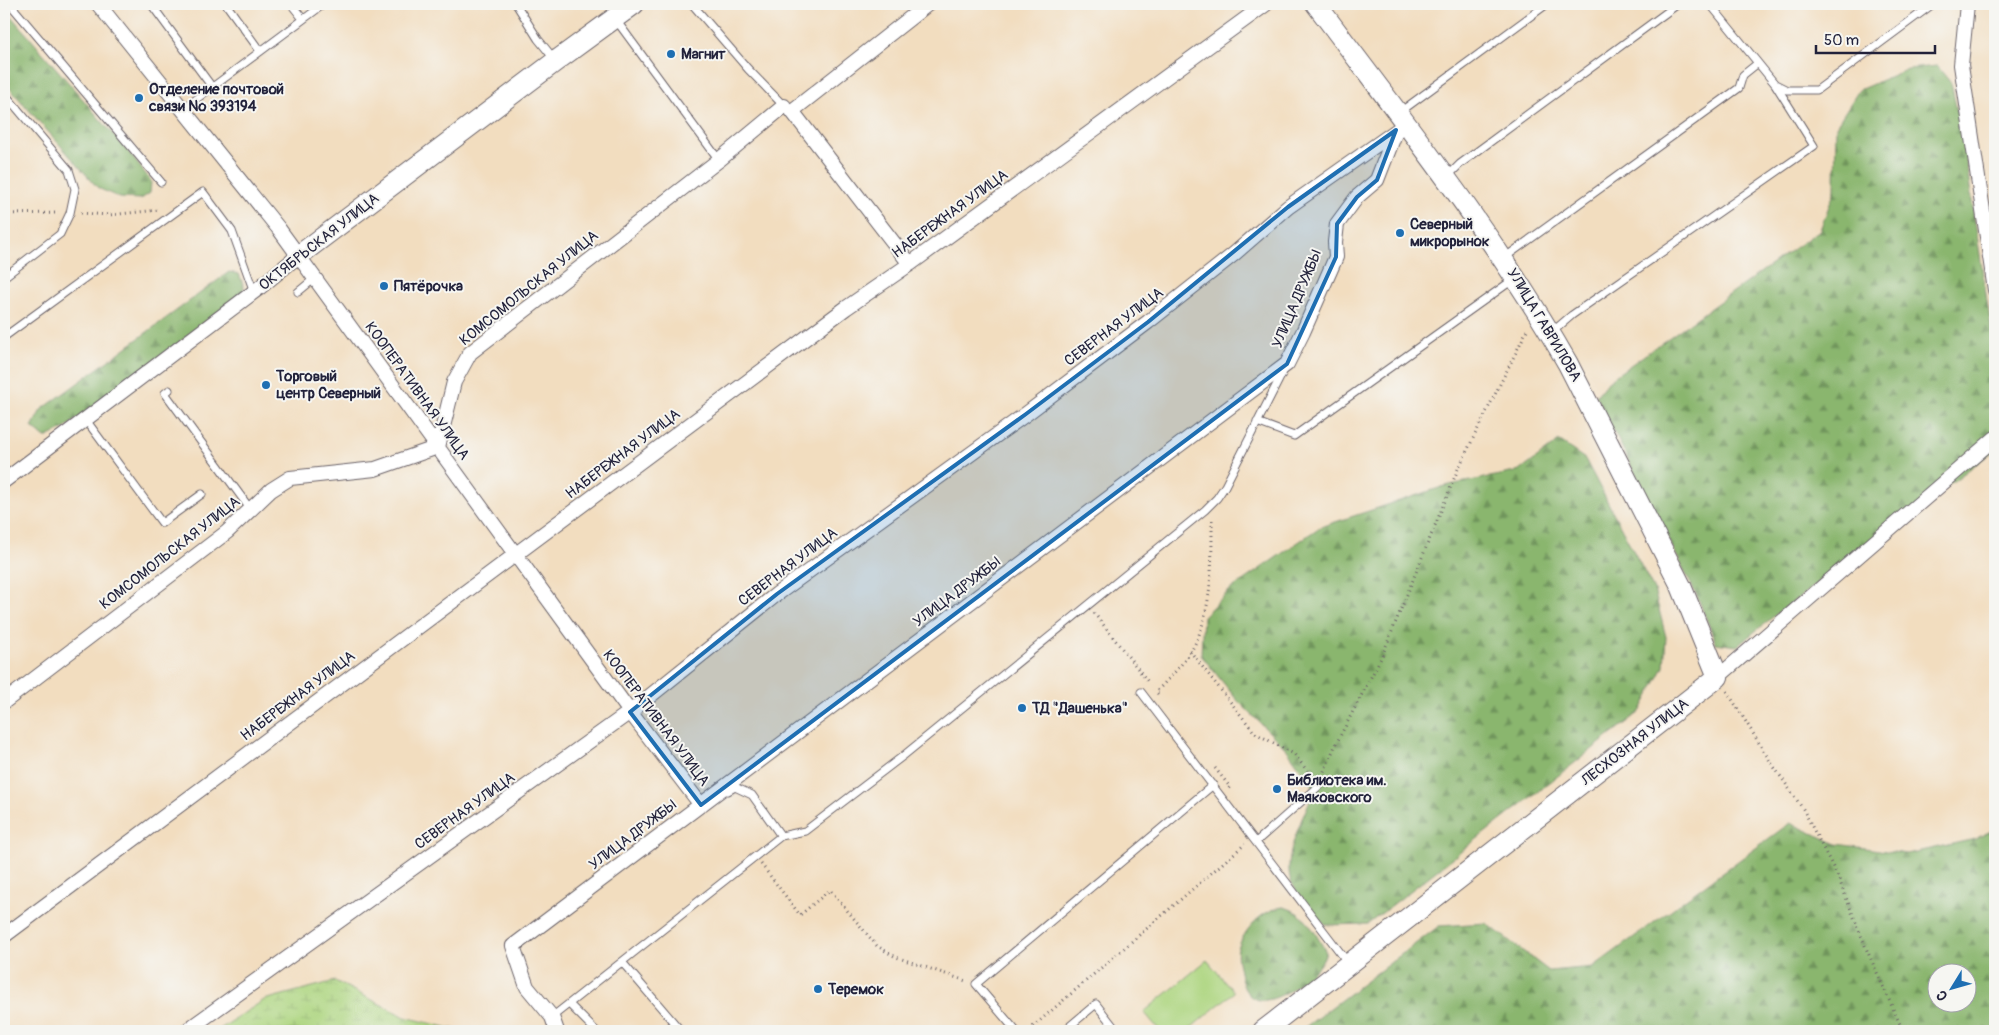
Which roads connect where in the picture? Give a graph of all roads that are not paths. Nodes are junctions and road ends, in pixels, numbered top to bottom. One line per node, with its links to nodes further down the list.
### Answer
1 (10, 4): 31 (lane)
2 (98, 4): 26 (street, КООПЕРАТИВНАЯ УЛИЦА)
3 (151, 4): 24 (lane)
4 (226, 4): 20 (lane)
5 (291, 4): 19 (lane)
6 (324, 4): 19 (lane)
7 (516, 4): 21 (lane)
8 (634, 4): 18 (street, ОКТЯБРЬСКАЯ УЛИЦА)
9 (692, 4): 27 (lane)
10 (928, 4): 27 (street, КОМСОМОЛЬСКАЯ УЛИЦА)
11 (1266, 4): 34 (street, НАБЕРЕЖНАЯ УЛИЦА)
12 (1316, 4): 28 (street, УЛИЦА ГАВРИЛОВА)
13 (1547, 4): 28 (lane)
14 (1678, 4): 30 (lane)
15 (1710, 4): 22 (lane)
16 (1932, 4): 23 (lane)
17 (1967, 4): 38 (street)
18 (614, 18): 21 (street, ОКТЯБРЬСКАЯ УЛИЦА); 29 (lane)
19 (303, 19): 20 (lane)
20 (260, 51): 24 (lane)
21 (556, 61): 32 (street, ОКТЯБРЬСКАЯ УЛИЦА)
22 (1758, 63): 23 (lane); 33 (lane)
23 (1775, 84): 41 (lane)
24 (212, 87): 26 (lane)
25 (4, 93): 35 (lane)
26 (183, 109): 32 (street, КООПЕРАТИВНАЯ УЛИЦА)
27 (788, 109): 29 (street, КОМСОМОЛЬСКАЯ УЛИЦА); 34 (street)
28 (1400, 122): 30 (street, УЛИЦА ГАВРИЛОВА); 43 (street, УЛИЦА ДРУЖБЫ); 56 (street, СЕВЕРНАЯ УЛИЦА)
29 (719, 160): 48 (street, КОМСОМОЛЬСКАЯ УЛИЦА)
30 (1447, 177): 33 (street, УЛИЦА ГАВРИЛОВА)
31 (161, 182)
32 (298, 256): 37 (street, КООПЕРАТИВНАЯ УЛИЦА); 39 (street, ОКТЯБРЬСКАЯ УЛИЦА)
33 (1504, 258): 36 (street, УЛИЦА ГАВРИЛОВА)
34 (910, 264): 52 (street, НАБЕРЕЖНАЯ УЛИЦА)
35 (4, 277)
36 (1517, 277): 41 (street, УЛИЦА ГАВРИЛОВА); 46 (lane)
37 (315, 278): 40 (lane); 48 (street, КООПЕРАТИВНАЯ УЛИЦА)
38 (1995, 290)
39 (254, 292): 42 (lane); 45 (street, ОКТЯБРЬСКАЯ УЛИЦА)
40 (298, 292)
41 (1551, 333): 53 (street, УЛИЦА ГАВРИЛОВА)
42 (4, 337)
43 (1287, 364): 46 (lane); 59 (street, УЛИЦА ДРУЖБЫ)
44 (169, 390): 51 (lane)
45 (86, 420): 49 (street, ОКТЯБРЬСКАЯ УЛИЦА); 50 (lane)
46 (1257, 422): 60 (lane)
47 (1995, 438): 53 (street, ЛЕСХОЗНАЯ УЛИЦА)
48 (438, 447): 51 (street, КОМСОМОЛЬСКАЯ УЛИЦА); 52 (street, КООПЕРАТИВНАЯ УЛИЦА)
49 (4, 482)
50 (202, 494)
51 (251, 510): 55 (street, КОМСОМОЛЬСКАЯ УЛИЦА)
52 (516, 554): 56 (street, КООПЕРАТИВНАЯ УЛИЦА); 62 (street, НАБЕРЕЖНАЯ УЛИЦА)
53 (1718, 677): 64 (street, ЛЕСХОЗНАЯ УЛИЦА)
54 (1141, 692): 57 (lane)
55 (4, 702)
56 (630, 712): 59 (street, КООПЕРАТИВНАЯ УЛИЦА); 67 (street, СЕВЕРНАЯ УЛИЦА)
57 (1213, 785): 61 (lane); 71 (lane)
58 (1319, 786): 61 (lane)
59 (701, 805): 60 (lane); 66 (street, УЛИЦА ДРУЖБЫ)
60 (781, 836): 63 (lane)
61 (1255, 839): 64 (lane)
62 (4, 936)
63 (622, 962): 65 (lane); 70 (lane)
64 (1349, 964): 74 (street, ЛЕСХОЗНАЯ УЛИЦА)
65 (570, 1004): 66 (lane); 69 (lane)
66 (552, 1017): 68 (street, УЛИЦА ДРУЖБЫ)
67 (186, 1031)
68 (557, 1031)
69 (596, 1031)
70 (681, 1031)
71 (1016, 1031)
72 (1064, 1031): 73 (lane)
73 (1117, 1031)
74 (1262, 1031)

